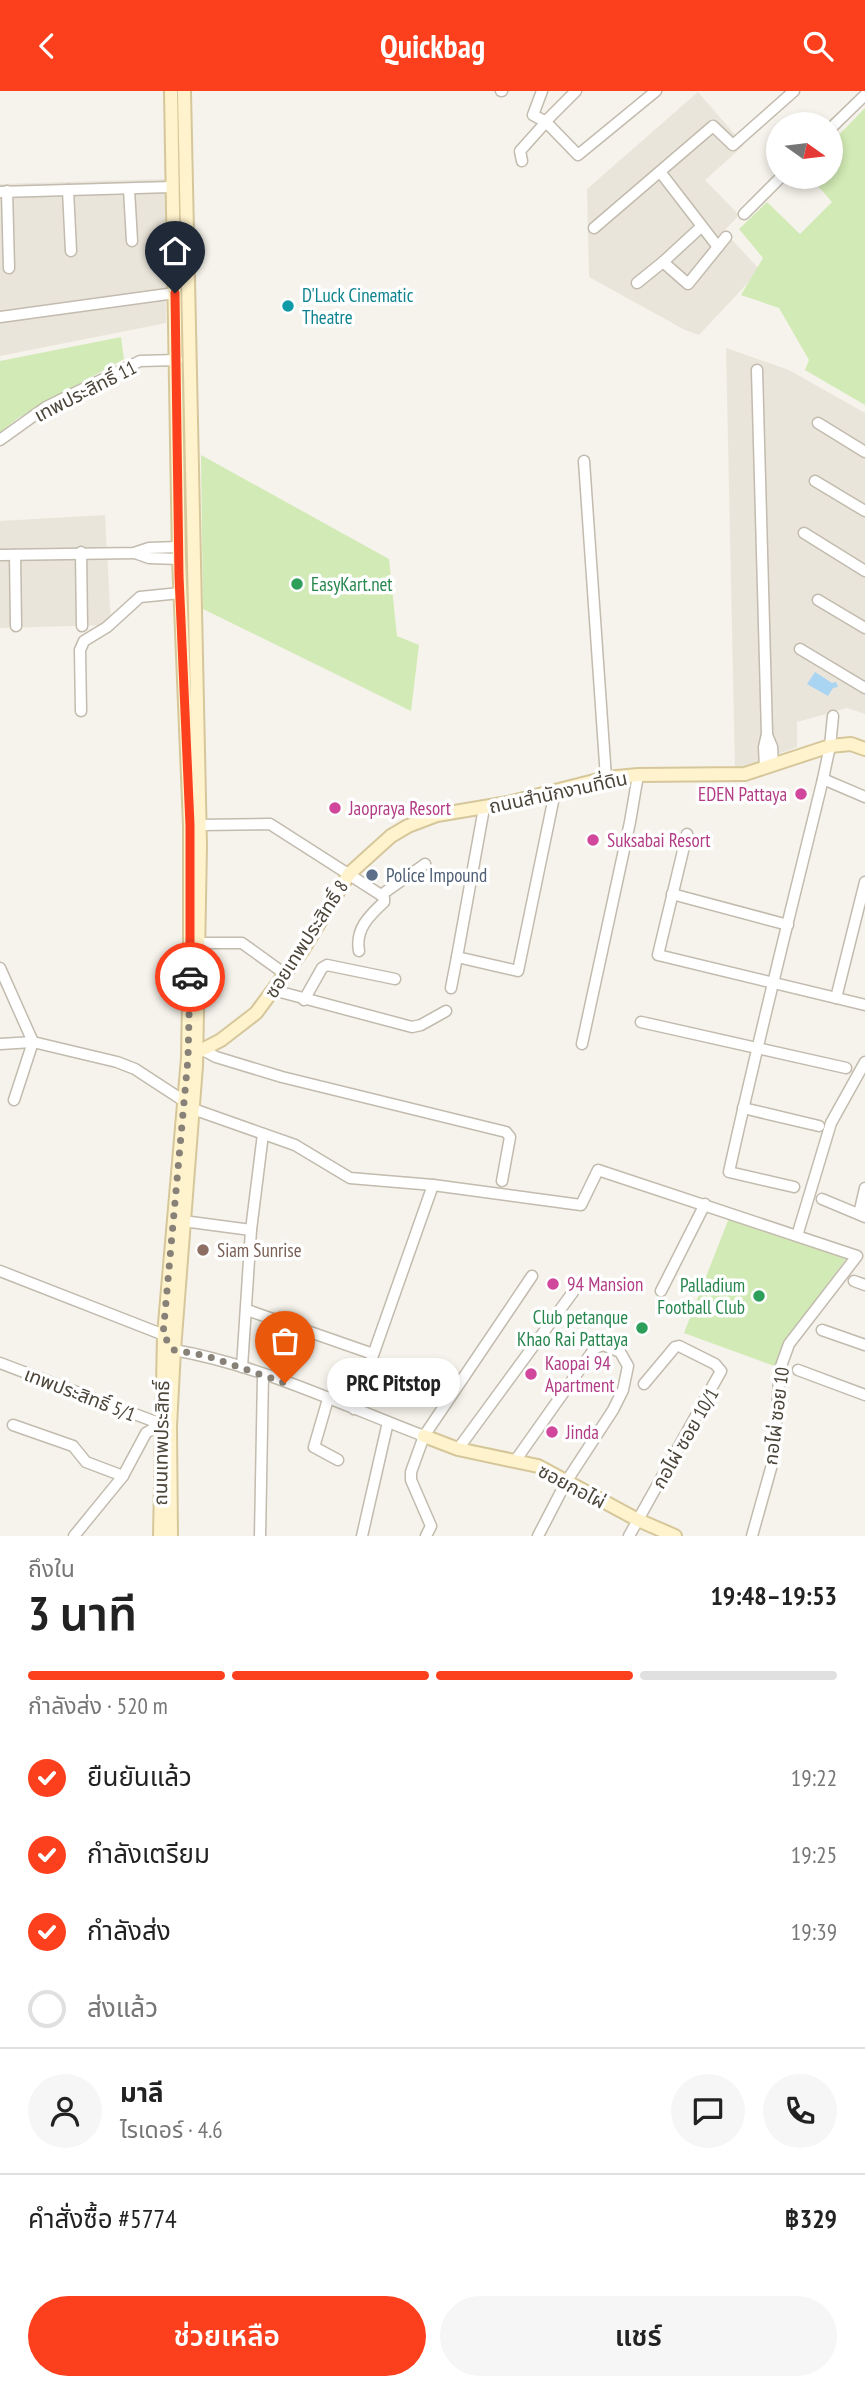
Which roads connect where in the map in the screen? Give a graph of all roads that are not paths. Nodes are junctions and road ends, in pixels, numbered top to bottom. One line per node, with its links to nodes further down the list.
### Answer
1 (171, 91): 12 (main road, ถนนเทพประสิทธิ์)
2 (184, 91): 61 (main road, ถนนเทพประสิทธิ์)
3 (542, 91): 9 (street)
4 (576, 91): 9 (street)
5 (656, 91): 9 (street)
6 (794, 91): 11 (street)
7 (865, 95): 8 (street)
8 (844, 115)
9 (545, 122): 10 (street)
10 (522, 161)
11 (661, 173): 18 (street); 19 (street)
12 (172, 187): 13 (street); 27 (main road, ถนนเทพประสิทธิ์)
13 (128, 189): 15 (street); 21 (street)
14 (770, 189): 17 (street)
15 (68, 190): 16 (street); 23 (street)
16 (4, 191): 25 (street)
17 (744, 214)
18 (701, 227): 22 (street); 24 (street)
19 (594, 228)
20 (726, 237): 22 (street)
21 (131, 241)
22 (718, 247): 24 (street)
23 (71, 251)
24 (663, 263): 26 (street)
25 (9, 268)
26 (637, 283)
27 (175, 293): 28 (street); 29 (main road, ถนนเทพประสิทธิ์)
28 (0, 317)
29 (177, 360): 32 (street, เทพประสิทธิ์ 11); 39 (main road, ถนนเทพประสิทธิ์)
30 (757, 370): 54 (street)
31 (818, 423): 33 (street)
32 (0, 440)
33 (865, 452)
34 (584, 461): 56 (street)
35 (816, 481): 36 (street)
36 (865, 511)
37 (804, 533): 42 (street)
38 (81, 552): 39 (street); 41 (street); 46 (street)
39 (179, 553): 43 (main road, ถนนเทพประสิทธิ์)
40 (0, 555): 41 (street)
41 (15, 555): 45 (street)
42 (865, 571)
43 (180, 593): 50 (street); 87 (main road, ถนนเทพประสิทธิ์)
44 (818, 600): 47 (street)
45 (16, 625)
46 (82, 626)
47 (865, 628)
48 (800, 649): 49 (street)
49 (865, 688)
50 (81, 711)
51 (833, 716): 52 (street)
52 (830, 746): 53 (main road, ถนนสำนักงานที่ดิน); 54 (main road, ถนนสำนักงานที่ดิน); 57 (street)
53 (865, 749)
54 (769, 766): 55 (main road, ถนนสำนักงานที่ดิน)
55 (638, 775): 56 (main road, ถนนสำนักงานที่ดิน); 85 (street)
56 (606, 778): 58 (main road, ถนนสำนักงานที่ดิน)
57 (823, 779): 59 (street); 68 (street)
58 (555, 792): 60 (main road, ถนนสำนักงานที่ดิน); 71 (street)
59 (865, 797)
60 (484, 808): 64 (main road, ถนนสำนักงานที่ดิน); 71 (street)
61 (200, 825): 64 (street); 69 (main road, ถนนเทพประสิทธิ์)
62 (687, 834): 66 (street)
63 (425, 864): 67 (street)
64 (349, 874): 67 (street); 73 (main road, ซอยเทพประสิทธิ์ 8)
65 (865, 882): 78 (street)
66 (672, 894): 68 (street); 75 (street)
67 (381, 895): 70 (street)
68 (788, 925): 75 (street)
69 (199, 943): 73 (street); 87 (main road, ถนนเทพประสิทธิ์)
70 (359, 951)
71 (457, 957): 76 (street)
72 (0, 968): 83 (street)
73 (285, 974): 77 (main road, ซอยเทพประสิทธิ์ 8)
74 (395, 979): 79 (street)
75 (775, 983): 78 (street); 86 (street)
76 (452, 988)
77 (273, 991): 79 (street); 87 (main road, ซอยเทพประสิทธิ์ 8)
78 (836, 998): 80 (street)
79 (304, 1000): 81 (street)
80 (865, 1005)
81 (446, 1011)
82 (641, 1022): 86 (street)
83 (33, 1042): 84 (street); 90 (street); 91 (street)
84 (0, 1044)
85 (582, 1044)
86 (756, 1048): 89 (street); 92 (street)
87 (196, 1052): 91 (main road, ถนนเทพประสิทธิ์); 95 (street)
88 (865, 1062): 104 (street)
89 (846, 1068)
90 (14, 1100)
91 (188, 1105): 94 (street); 102 (main road, ถนนเทพประสิทธิ์); 113 (main road, ถนนเทพประสิทธิ์)
92 (743, 1108): 93 (street); 97 (street)
93 (819, 1126)
94 (263, 1133): 96 (street); 103 (street)
95 (502, 1181)
96 (433, 1185): 100 (street); 116 (street)
97 (794, 1187)
98 (865, 1188): 101 (street)
99 (822, 1199): 101 (street)
100 (705, 1204): 104 (street); 109 (street)
101 (862, 1215)
102 (183, 1221): 103 (street); 115 (main road, ถนนเทพประสิทธิ์)
103 (251, 1230): 111 (street)
104 (797, 1236): 144 (street, กอไผ่ ซอย 10)
105 (0, 1271): 113 (street)
106 (532, 1276): 128 (street)
107 (853, 1281): 108 (street)
108 (865, 1285)
109 (661, 1291)
110 (573, 1292): 129 (street)
111 (247, 1310): 116 (street); 118 (street)
112 (822, 1330): 114 (street)
113 (163, 1335): 115 (main road); 127 (main road, ถนนเทพประสิทธิ์)
114 (865, 1345)
115 (174, 1350): 118 (street); 137 (main road, ถนนเทพประสิทธิ์)
116 (373, 1354): 124 (street)
117 (0, 1363): 127 (street, เทพประสิทธิ์ 5/1)
118 (243, 1367): 120 (street)
119 (798, 1370): 122 (street)
120 (263, 1374): 123 (street); 138 (street)
121 (644, 1384): 134 (street, กอไผ่ ซอย 10/1)
122 (865, 1395)
123 (328, 1399): 124 (street); 130 (street)
124 (354, 1409): 125 (street)
125 (388, 1422): 128 (street); 139 (street)
126 (13, 1425): 132 (street)
127 (161, 1425): 132 (street); 136 (main road, ถนนเทพประสิทธิ์)
128 (424, 1436): 129 (main road, ซอยกอไผ่); 140 (street)
129 (458, 1449): 131 (main road, ซอยกอไผ่)
130 (338, 1461)
131 (515, 1461): 133 (main road, ซอยกอไผ่); 133 (street)
132 (123, 1476): 135 (street)
133 (566, 1482): 134 (main road, ซอยกอไผ่); 141 (street)
134 (638, 1520): 142 (street); 143 (main road, ซอยกอไผ่)
135 (74, 1536)
136 (160, 1536)
137 (171, 1536)
138 (260, 1536)
139 (362, 1536)
140 (426, 1536)
141 (538, 1536)
142 (629, 1536)
143 (675, 1536)
144 (752, 1536)

